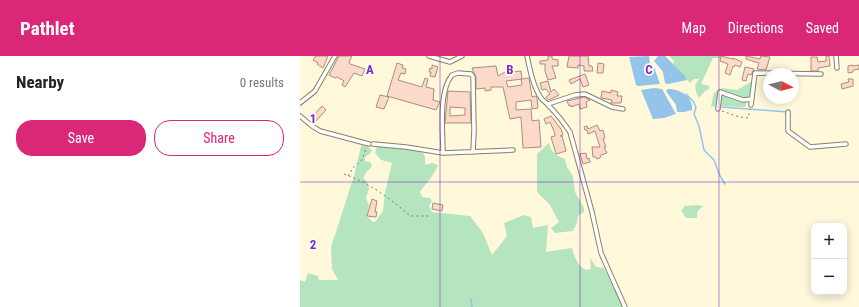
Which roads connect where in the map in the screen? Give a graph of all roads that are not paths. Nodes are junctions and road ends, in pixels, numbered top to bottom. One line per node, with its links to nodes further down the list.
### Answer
1 (335, 56): 9 (street)
2 (429, 56): 3 (street)
3 (462, 56)
4 (527, 56): 10 (street)
5 (836, 56): 6 (street)
6 (837, 68)
7 (821, 74): 8 (street)
8 (752, 99): 11 (street); 13 (street)
9 (300, 103)
10 (548, 104): 12 (street); 20 (street)
11 (751, 105)
12 (623, 109)
13 (718, 109)
14 (788, 112): 16 (street)
15 (300, 116): 19 (street)
16 (846, 144)
17 (513, 150): 18 (street)
18 (473, 152): 19 (street); 19 (street)
19 (443, 153)
20 (625, 307)

